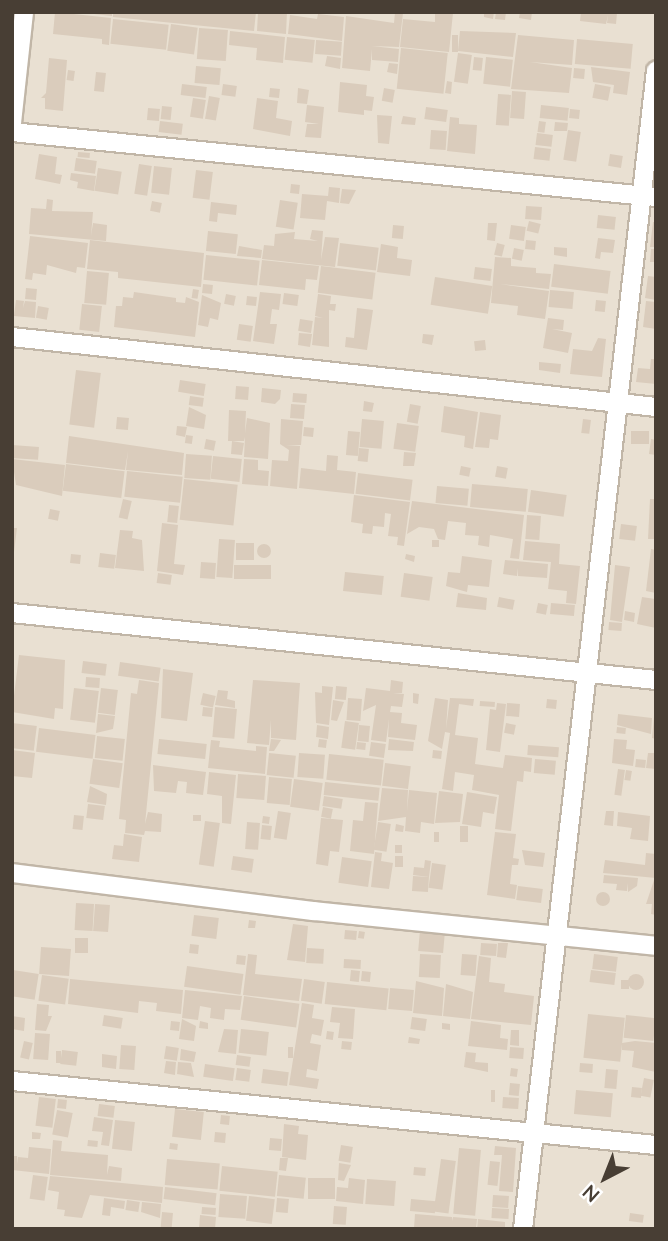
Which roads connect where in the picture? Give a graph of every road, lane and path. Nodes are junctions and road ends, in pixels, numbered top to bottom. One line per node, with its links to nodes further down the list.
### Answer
1 (24, 12): 3 (street)
2 (656, 71): 5 (street)
3 (12, 123)
4 (12, 132): 5 (street)
5 (648, 196): 7 (street)
6 (12, 337): 7 (street)
7 (615, 403): 8 (street); 10 (street)
8 (656, 407)
9 (12, 613): 10 (street)
10 (590, 671): 11 (street); 13 (street)
11 (656, 680)
12 (12, 873): 13 (street)
13 (559, 936): 14 (street); 16 (street)
14 (656, 946)
15 (12, 1081): 16 (street)
16 (535, 1132): 17 (street); 18 (street)
17 (656, 1145)
18 (523, 1229)

